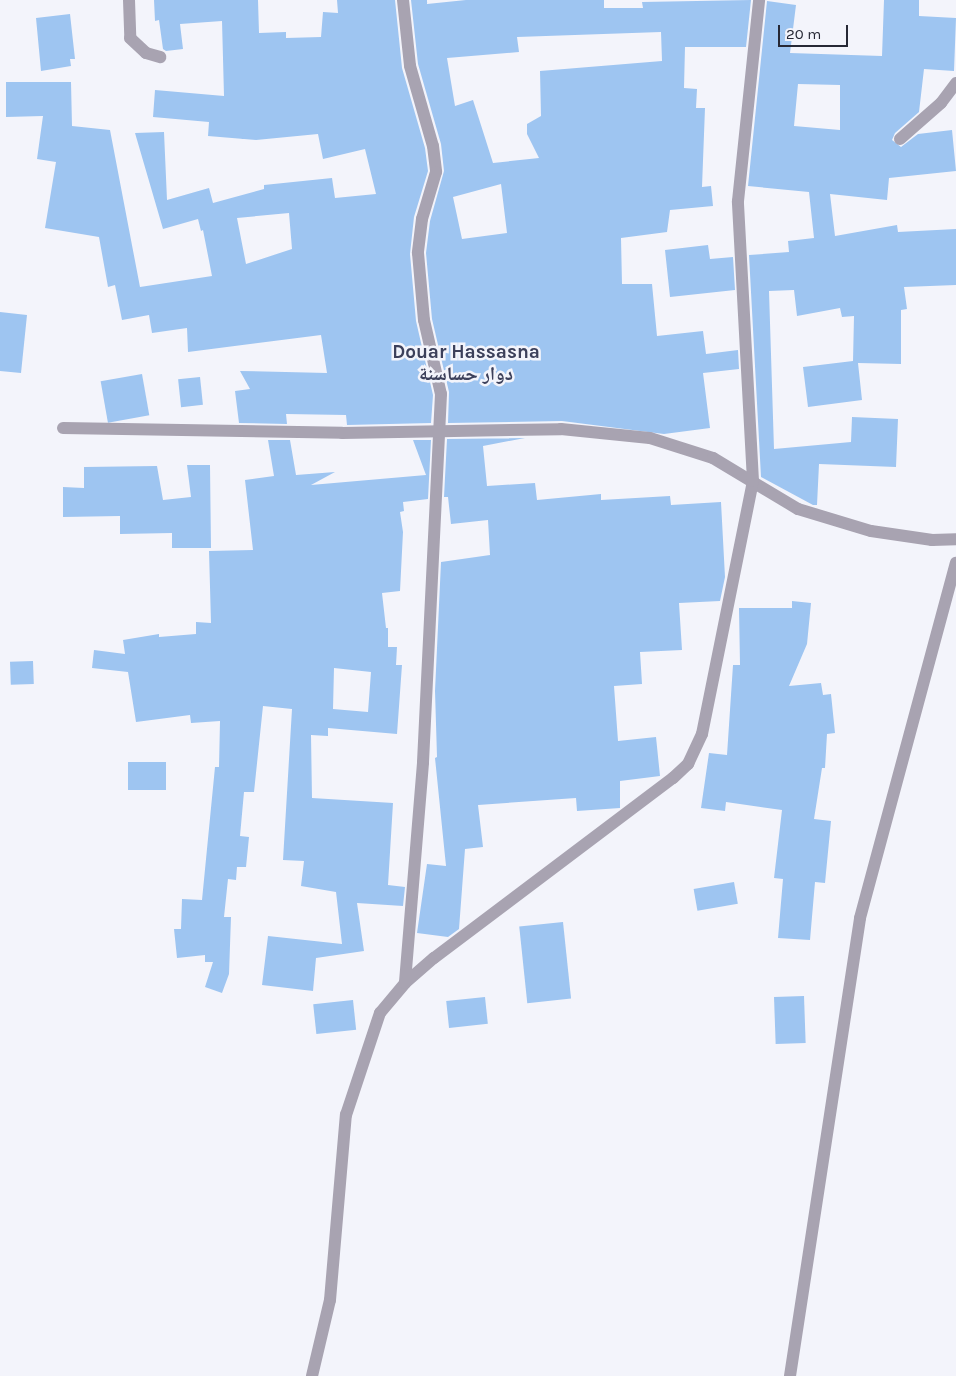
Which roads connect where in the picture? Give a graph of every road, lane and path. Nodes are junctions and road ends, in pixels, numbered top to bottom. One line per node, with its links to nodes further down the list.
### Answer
1 (129, 0): 4 (street)
2 (403, 0): 8 (street)
3 (759, 0): 9 (street)
4 (160, 57)
5 (956, 82): 6 (street)
6 (900, 139)
7 (64, 428): 8 (street)
8 (440, 432): 9 (street); 12 (street)
9 (753, 481): 10 (street); 12 (street)
10 (956, 539)
11 (956, 563): 14 (street)
12 (405, 983): 13 (street)
13 (312, 1376)
14 (790, 1376)

